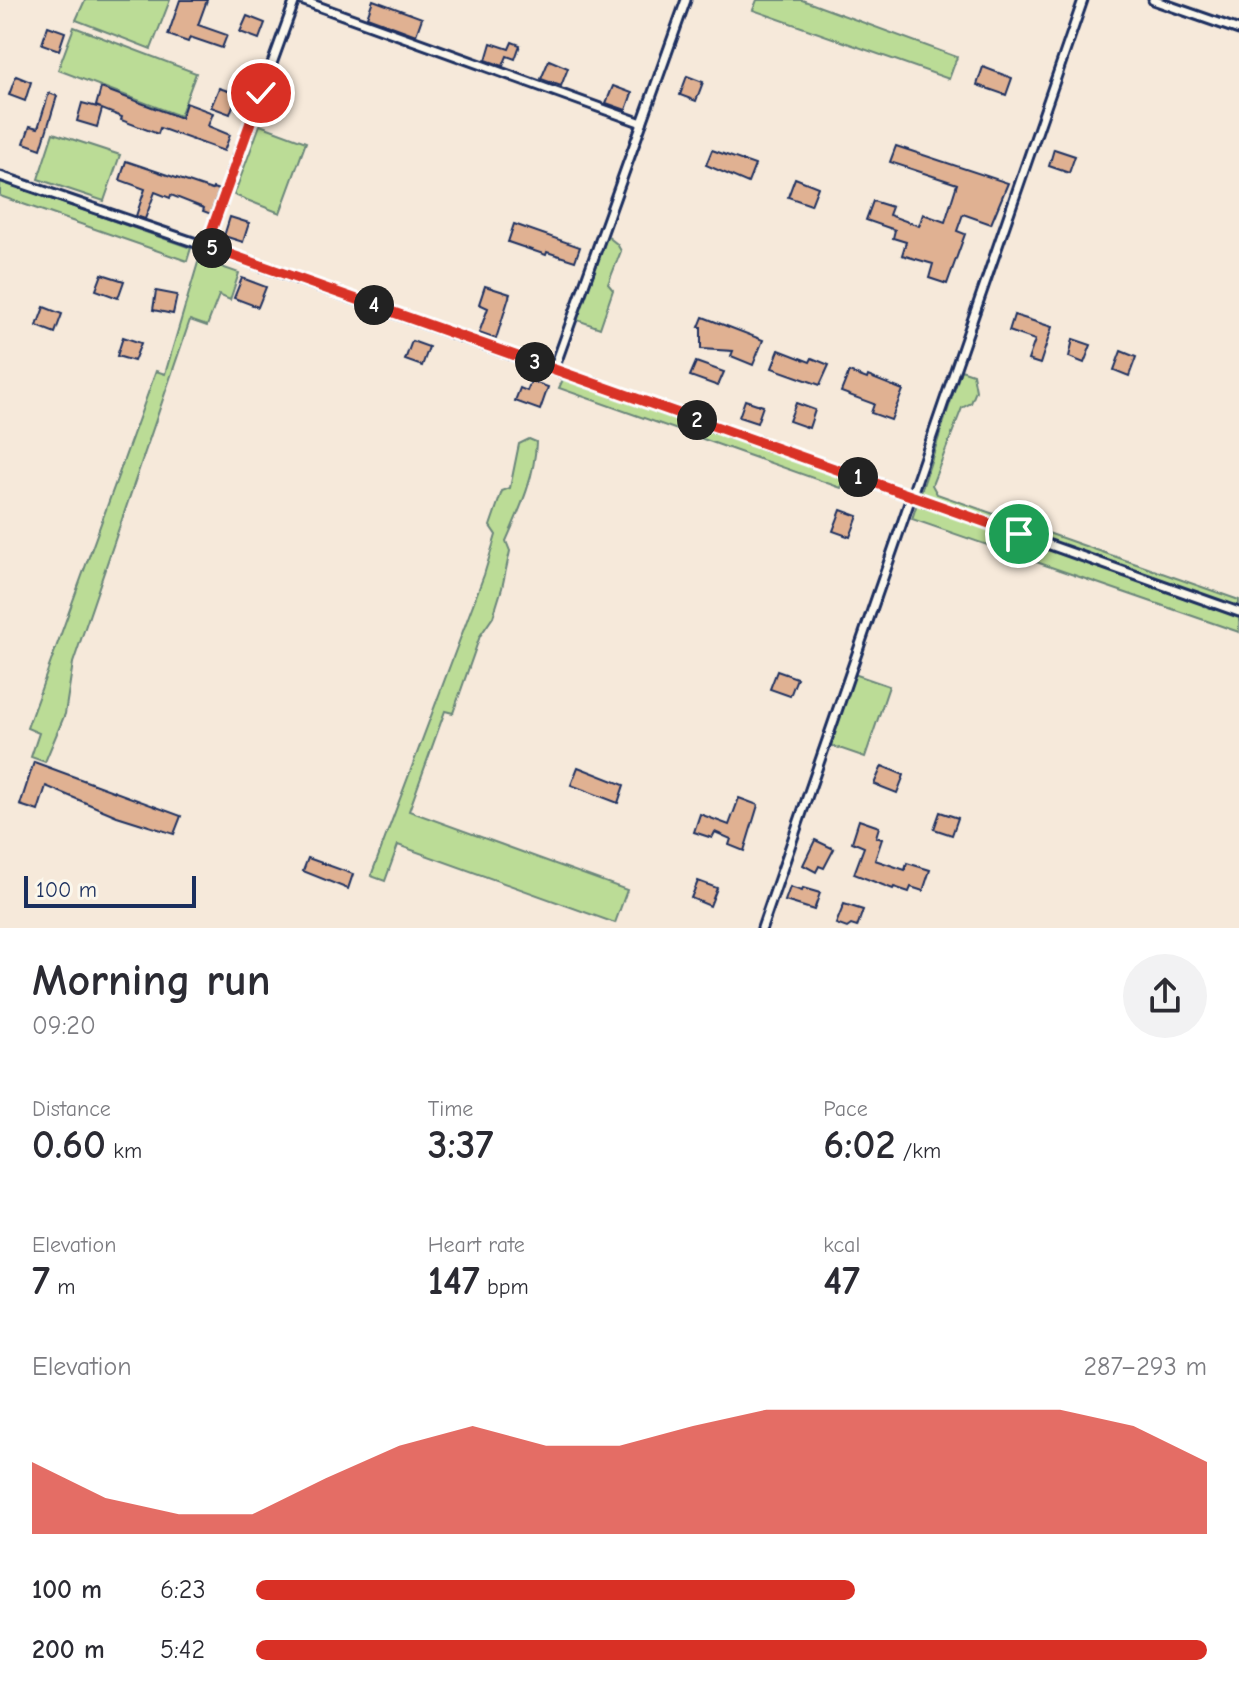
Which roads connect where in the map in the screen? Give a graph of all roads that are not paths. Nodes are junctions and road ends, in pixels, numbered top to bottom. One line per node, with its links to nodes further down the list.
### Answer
1 (298, 0): 6 (lane); 8 (lane)
2 (686, 0): 6 (lane)
3 (1083, 0): 10 (lane)
4 (1153, 0): 5 (lane)
5 (1239, 30)
6 (642, 123): 9 (lane)
7 (0, 176): 8 (lane)
8 (206, 246): 9 (lane)
9 (554, 369): 10 (lane)
10 (909, 496): 11 (lane); 12 (lane)
11 (1239, 612)
12 (762, 928)

